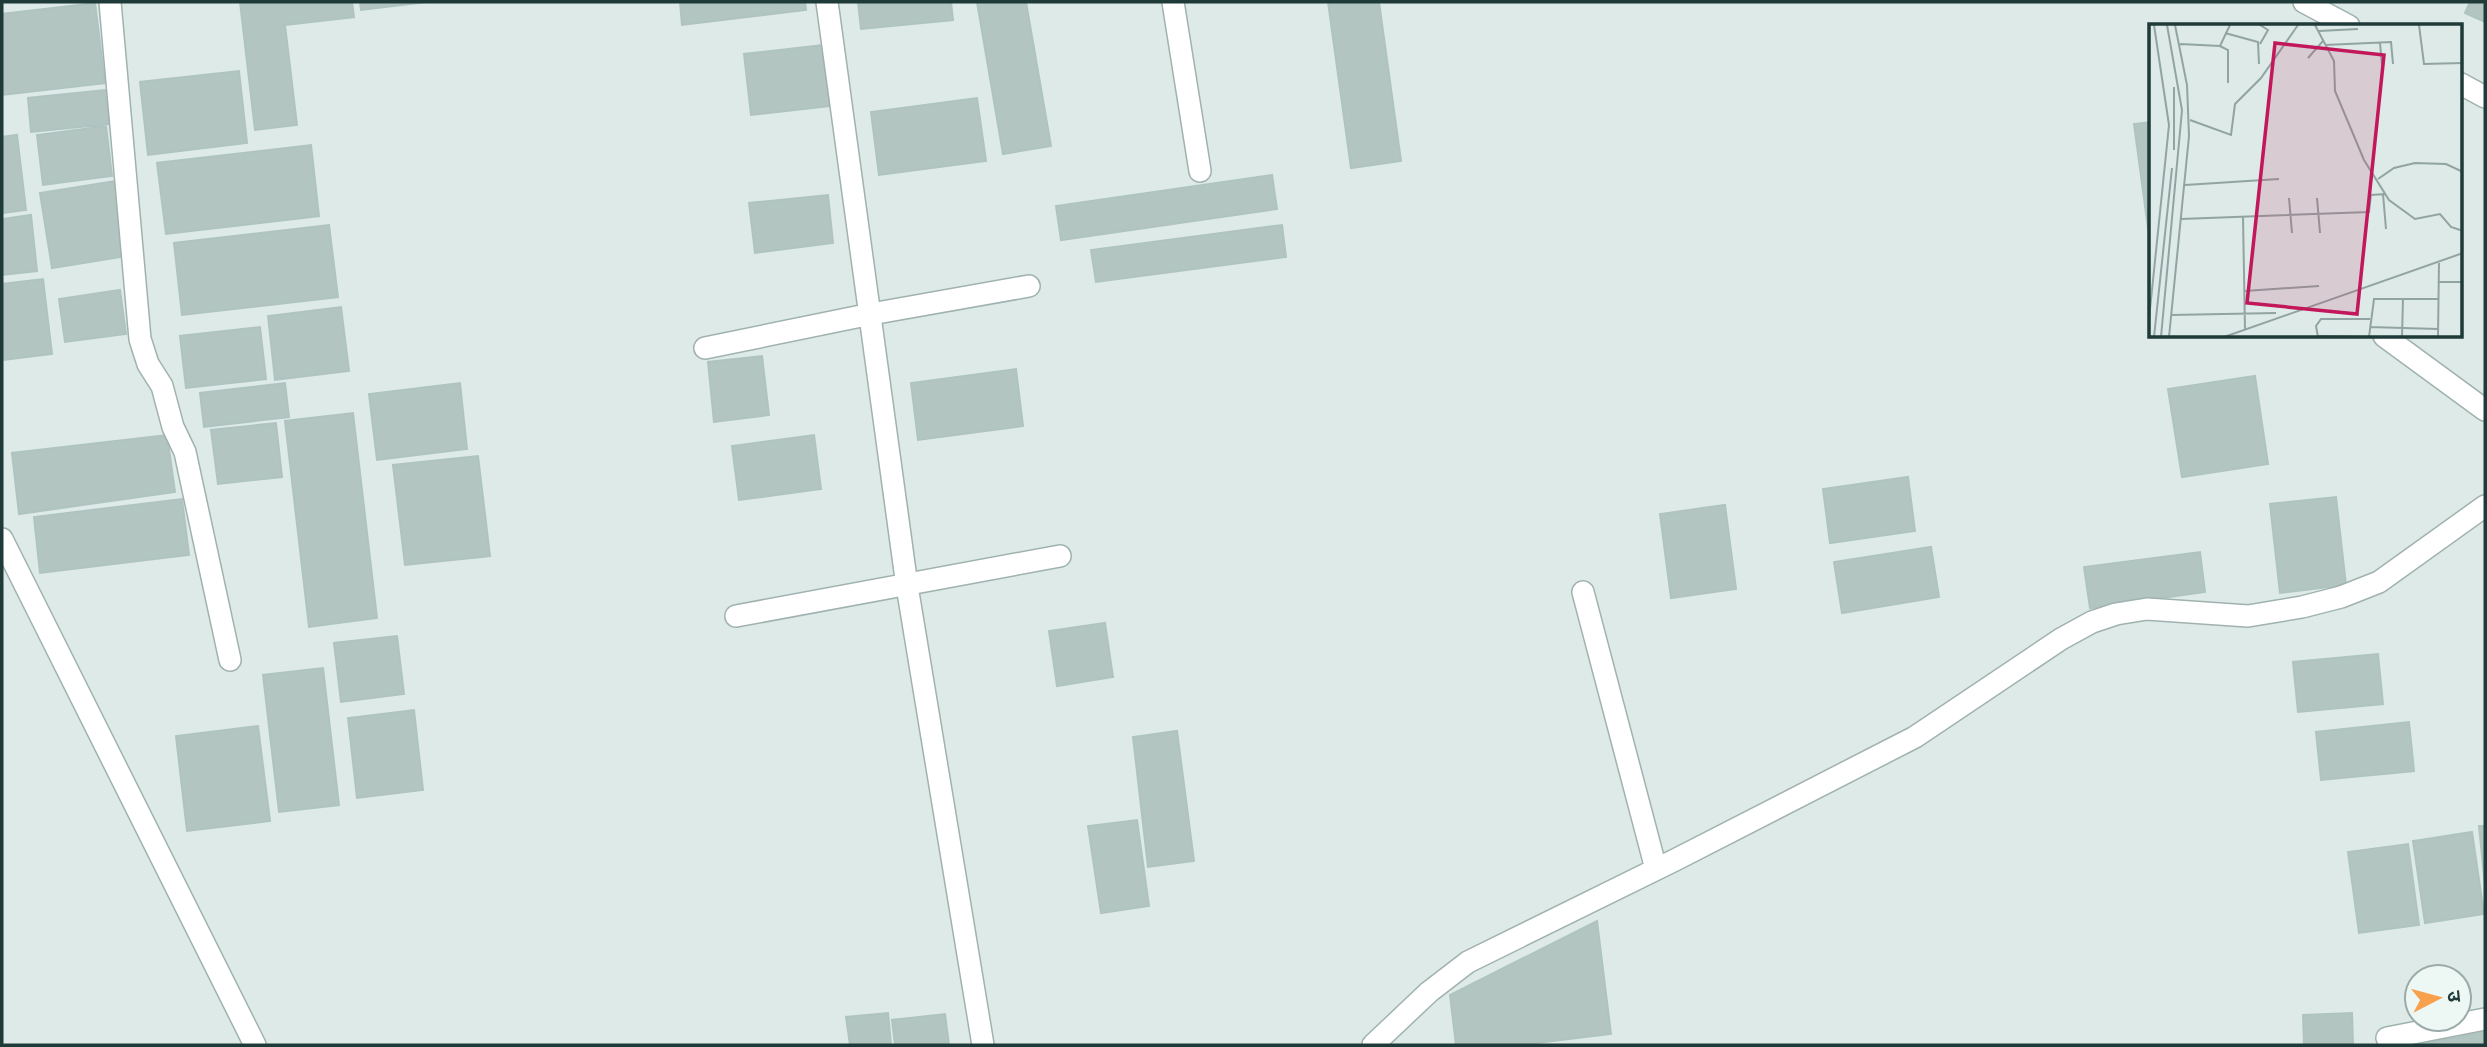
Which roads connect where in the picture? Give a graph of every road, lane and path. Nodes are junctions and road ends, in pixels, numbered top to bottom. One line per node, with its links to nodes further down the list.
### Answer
1 (110, 2): 20 (street)
2 (827, 2): 10 (street)
3 (1173, 2): 8 (street)
4 (2304, 2): 5 (street)
5 (2346, 24)
6 (2462, 85): 7 (street)
7 (2485, 97)
8 (1200, 171)
9 (1029, 286): 10 (street)
10 (871, 314): 12 (street); 17 (street)
11 (2387, 338): 13 (street)
12 (705, 348)
13 (2485, 410)
14 (2485, 506): 21 (street)
15 (2, 539): 24 (street)
16 (1060, 556): 17 (street)
17 (906, 586): 19 (street); 25 (street)
18 (1583, 592): 21 (street)
19 (736, 616)
20 (230, 660)
21 (1656, 869): 26 (street)
22 (2485, 1019): 23 (street)
23 (2387, 1038)
24 (255, 1045)
25 (983, 1045)
26 (1373, 1045)

